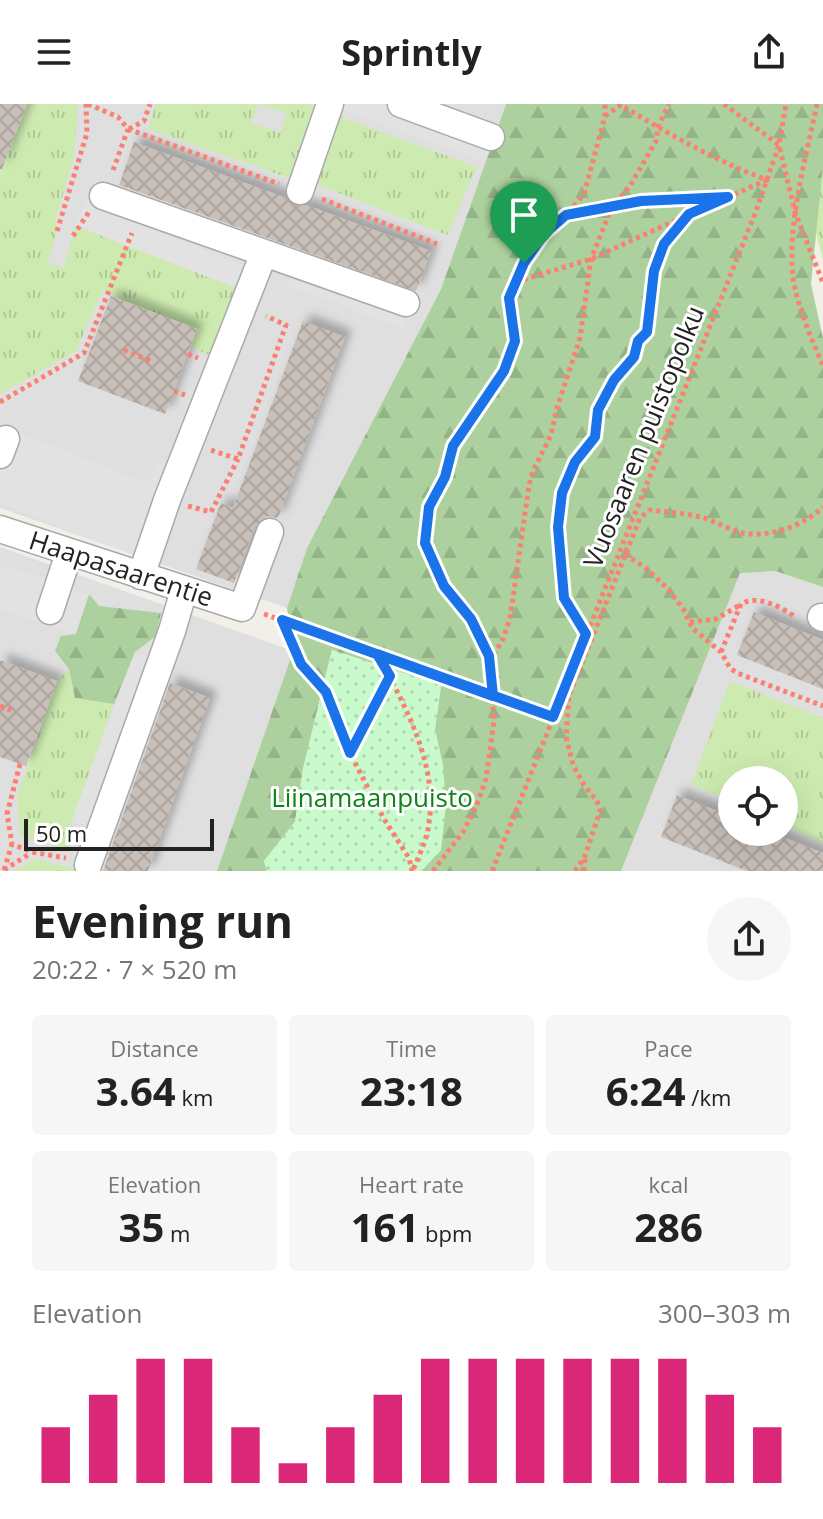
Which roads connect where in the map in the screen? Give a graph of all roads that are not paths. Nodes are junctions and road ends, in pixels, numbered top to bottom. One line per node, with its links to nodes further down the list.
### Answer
1 (330, 104): 4 (street)
2 (401, 104): 3 (street)
3 (491, 137)
4 (300, 191)
5 (103, 196): 6 (street)
6 (264, 253): 7 (street); 11 (street)
7 (406, 303)
8 (0, 529): 10 (street, Haapasaarentie)
9 (270, 532): 12 (street, Haapasaarentie)
10 (69, 553): 11 (street, Haapasaarentie); 13 (street)
11 (141, 576): 12 (street, Haapasaarentie)
12 (184, 590): 14 (street)
13 (50, 611)
14 (76, 861)

